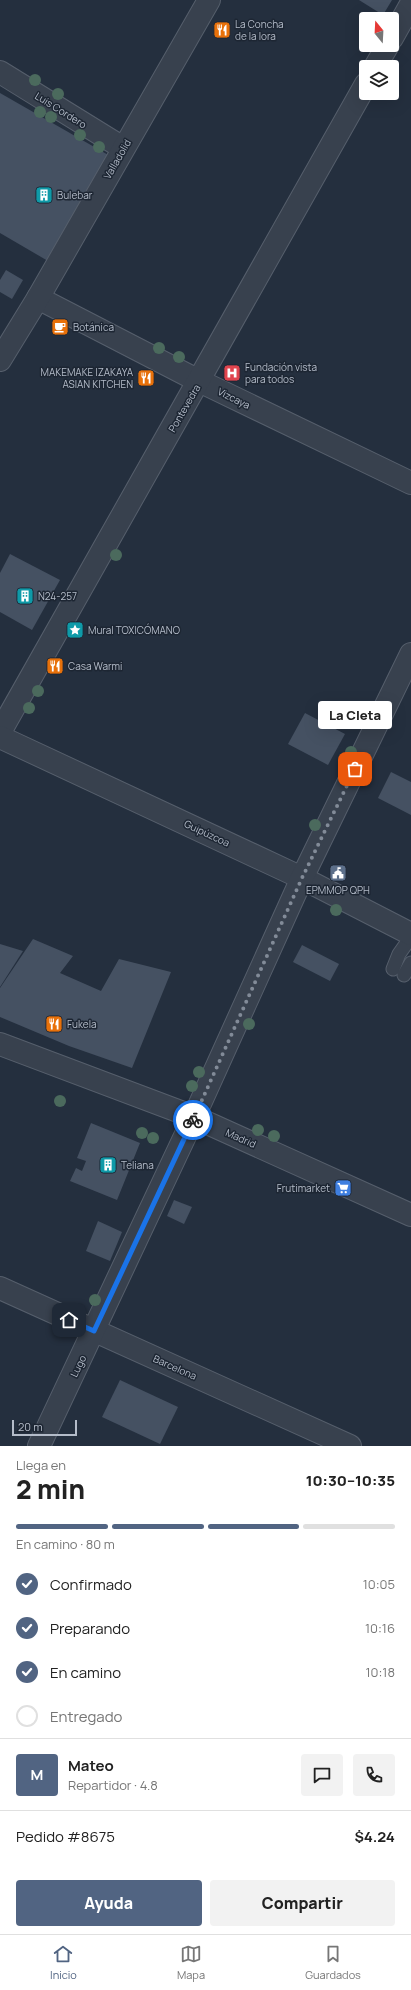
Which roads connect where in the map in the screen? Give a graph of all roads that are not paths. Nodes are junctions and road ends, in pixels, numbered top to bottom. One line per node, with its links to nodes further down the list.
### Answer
1 (209, 0): 6 (street, Valladolid)
2 (411, 4): 3 (street)
3 (399, 25)
4 (0, 72): 6 (street, Luis Cordero)
5 (359, 97): 9 (street, Pontevedra)
6 (123, 148): 7 (street, Valladolid)
7 (38, 298): 8 (street, Valladolid); 9 (street, Vizcaya)
8 (0, 360)
9 (200, 381): 10 (street, Vizcaya); 12 (street, Pontevedra)
10 (411, 483)
11 (411, 654): 14 (street, Lugo)
12 (0, 732)
13 (0, 737): 14 (street, Guipúzcoa)
14 (302, 878): 15 (street, Guipúzcoa); 19 (street, Lugo)
15 (411, 934)
16 (411, 937): 17 (lane)
17 (411, 963)
18 (0, 1044): 19 (street, Madrid)
19 (194, 1117): 20 (street, Madrid); 22 (street, Lugo)
20 (411, 1215)
21 (0, 1288): 22 (street, Barcelona)
22 (94, 1331): 23 (street, Lugo); 24 (street, Barcelona)
23 (39, 1446)
24 (350, 1446)

